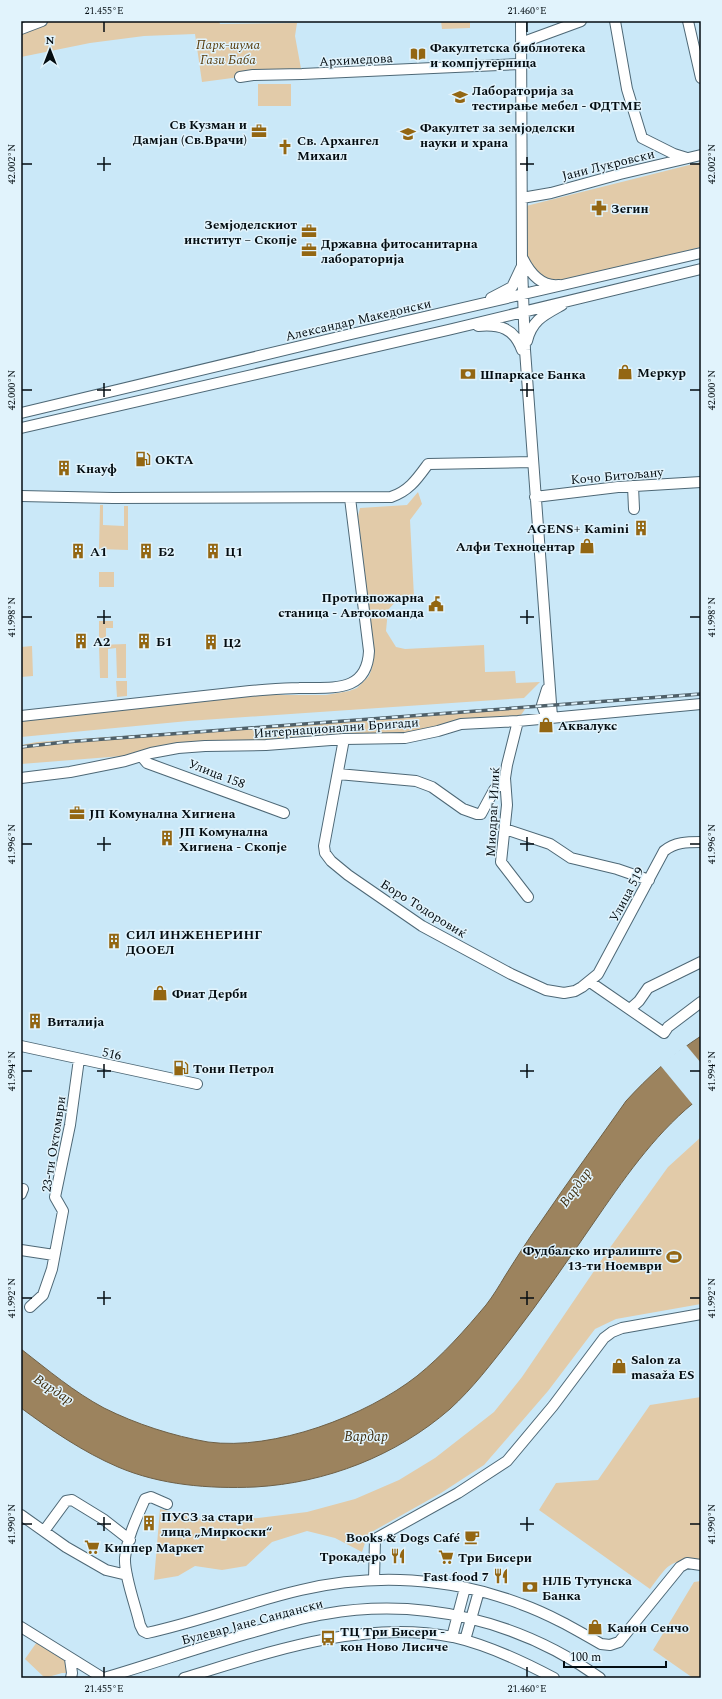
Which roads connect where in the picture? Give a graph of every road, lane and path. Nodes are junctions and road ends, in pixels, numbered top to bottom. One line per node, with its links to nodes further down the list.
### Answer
1 (42, 21): 6 (street)
2 (521, 21): 7 (street)
3 (581, 21): 7 (street)
4 (615, 21): 12 (street)
5 (688, 21): 10 (street)
6 (21, 28)
7 (521, 42): 8 (street)
8 (521, 64): 9 (street, Архимедова); 13 (street)
9 (240, 77)
10 (701, 78)
11 (701, 155): 12 (street, Јани Лукровски)
12 (688, 158): 13 (street, Јани Лукровски)
13 (522, 198): 15 (street)
14 (701, 253): 17 (street, Александар Македонски)
15 (522, 262): 17 (street); 18 (street); 20 (street)
16 (701, 269): 19 (street)
17 (579, 282): 18 (street, Александар Македонски)
18 (523, 295): 20 (street, Александар Македонски); 21 (street)
19 (573, 299): 21 (street); 23 (street)
20 (473, 306): 25 (street, Александар Македонски)
21 (524, 311): 22 (street); 23 (street)
22 (448, 330): 23 (street); 24 (street)
23 (525, 353): 28 (street)
24 (161, 397): 26 (street); 27 (street)
25 (21, 413)
26 (21, 428)
27 (21, 435)
28 (533, 462): 32 (street); 33 (street)
29 (701, 482): 30 (street, Кочо Битољану)
30 (633, 486): 32 (street, Кочо Битољану); 34 (street)
31 (21, 496): 33 (street)
32 (535, 497): 35 (street)
33 (350, 498): 38 (street)
34 (634, 509)
35 (548, 681): 37 (street); 39 (street)
36 (701, 704): 39 (street, Интернационални Бригади)
37 (542, 705): 39 (street); 40 (street)
38 (21, 716)
39 (549, 717): 40 (street, Интернационални Бригади)
40 (518, 721): 41 (street, Интернационални Бригади); 45 (street, Миодраг Илиќ)
41 (344, 739): 42 (street, Интернационални Бригади); 43 (street, Боро Тодоровиќ)
42 (142, 756): 44 (street, Интернационални Бригади); 46 (street, Улица 158)
43 (338, 774): 45 (street); 52 (street, Боро Тодоровиќ)
44 (21, 778)
45 (505, 778): 47 (street, Миодраг Илиќ)
46 (284, 812)
47 (505, 829): 49 (street); 50 (street, Миодраг Илиќ)
48 (701, 842): 49 (street, Улица 519)
49 (649, 880): 52 (street, Улица 519)
50 (528, 897)
51 (701, 962): 54 (street)
52 (590, 982): 54 (street)
53 (701, 1002): 54 (street)
54 (630, 1009)
55 (21, 1046): 56 (street, 516)
56 (79, 1059): 57 (street, 516); 59 (street, 23-ти Октомври)
57 (197, 1084)
58 (21, 1250): 59 (street)
59 (54, 1255): 60 (street, 23-ти Октомври)
60 (30, 1307)
61 (701, 1314): 68 (street)
62 (167, 1504): 65 (street)
63 (21, 1515): 64 (street)
64 (44, 1531): 65 (street); 67 (street)
65 (130, 1540): 67 (street)
66 (701, 1565): 70 (street)
67 (127, 1574): 68 (street)
68 (374, 1580): 69 (street)
69 (465, 1588): 70 (street); 71 (street)
70 (478, 1591): 72 (street)
71 (457, 1615): 72 (street, Булевар Јане Сандански); 74 (street); 78 (street, Булевар Јане Сандански)
72 (471, 1618): 75 (street); 81 (street, Булевар Јане Сандански)
73 (21, 1627): 76 (street)
74 (452, 1637): 75 (street); 79 (street)
75 (465, 1640): 80 (street)
76 (70, 1659): 77 (street); 78 (street)
77 (71, 1678)
78 (103, 1678)
79 (184, 1678)
80 (554, 1678)
81 (600, 1678)

